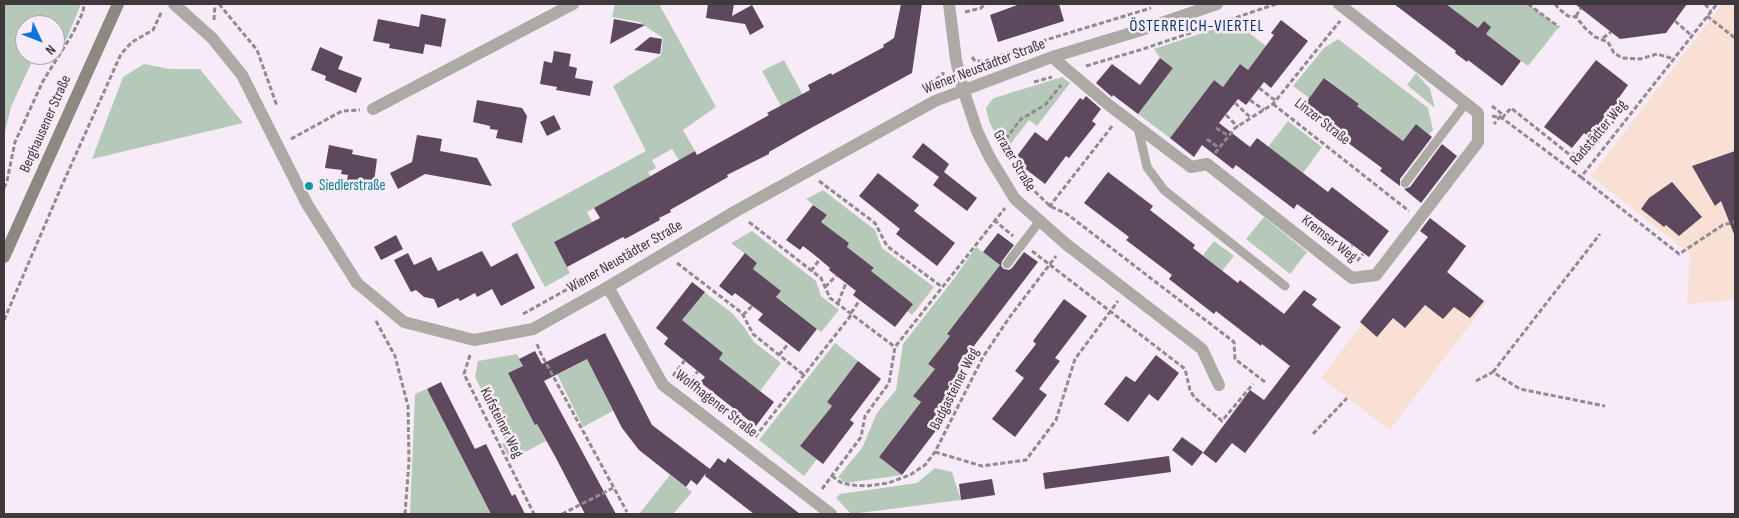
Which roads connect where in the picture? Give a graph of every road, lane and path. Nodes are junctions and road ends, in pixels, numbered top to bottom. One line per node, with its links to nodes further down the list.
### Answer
1 (84, 4): 65 (path)
2 (118, 4): 77 (street, Berghausener Straße)
3 (165, 4): 98 (path)
4 (174, 4): 57 (street, Wiener Neustädter Straße)
5 (219, 4): 43 (path)
6 (573, 4): 41 (street)
7 (985, 4): 17 (path)
8 (1217, 4): 28 (street, Wiener Neustädter Straße)
9 (1276, 4): 31 (path)
10 (1528, 4): 22 (path)
11 (1555, 4): 19 (path)
12 (1705, 4): 18 (path)
13 (1717, 4): 18 (path, Radstädter Weg)
14 (1158, 6): 27 (path)
15 (1343, 8): 37 (path, Linzer Straße); 40 (street)
16 (1581, 8): 19 (path)
17 (949, 9): 35 (street, Grazer Straße)
18 (1711, 11): 20 (path, Radstädter Weg)
19 (1576, 16): 25 (path)
20 (1707, 16): 24 (path, Radstädter Weg); 26 (path)
21 (1675, 21): 24 (path)
22 (1558, 28)
23 (1610, 32): 25 (path)
24 (1692, 36): 29 (path, Radstädter Weg)
25 (1603, 38): 29 (path)
26 (1735, 38)
27 (970, 56)
28 (1052, 57): 31 (street); 35 (street, Wiener Neustädter Straße)
29 (1674, 59): 62 (path, Radstädter Weg)
30 (942, 64): 33 (path)
31 (1070, 72): 32 (path); 45 (street); 55 (path)
32 (1033, 82)
33 (925, 87)
34 (1259, 88): 37 (path)
35 (963, 89): 61 (street, Wiener Neustädter Straße); 66 (street, Grazer Straße)
36 (1250, 100): 42 (path)
37 (1276, 101): 39 (path, Linzer Straße)
38 (1235, 103): 47 (path)
39 (1273, 104): 42 (path); 70 (path, Linzer Straße)
40 (1465, 104): 44 (street); 64 (lane)
41 (373, 109): 54 (path)
42 (1264, 110): 47 (path)
43 (279, 113)
44 (1478, 114): 48 (path, Radstädter Weg); 70 (street, Kremser Weg)
45 (1121, 115): 51 (street); 67 (path)
46 (1226, 115): 50 (path)
47 (1251, 118): 50 (path)
48 (1502, 118): 49 (path); 62 (path, Radstädter Weg)
49 (1616, 118)
50 (1238, 127): 53 (path)
51 (1138, 128): 60 (street); 85 (lane)
52 (1216, 128): 53 (path)
53 (1229, 136): 59 (path)
54 (292, 138): 57 (path); 58 (path)
55 (994, 139)
56 (1207, 139): 59 (path)
57 (277, 146): 100 (street, Wiener Neustädter Straße)
58 (296, 146)
59 (1219, 148): 60 (path)
60 (1207, 164): 70 (street, Kremser Weg)
61 (807, 173): 68 (street, Wiener Neustädter Straße); 88 (path)
62 (1581, 177): 72 (path)
63 (1022, 180): 67 (path)
64 (1405, 183)
65 (4, 188)
66 (1014, 199): 69 (path); 71 (street, Grazer Straße)
67 (1050, 206): 71 (path); 110 (path)
68 (736, 211): 76 (street, Wiener Neustädter Straße); 82 (path)
69 (994, 220): 74 (path); 88 (path)
70 (1420, 220)
71 (1039, 222): 74 (lane); 75 (street, Grazer Straße)
72 (1735, 222)
73 (1600, 234): 106 (path)
74 (1023, 243): 80 (lane); 81 (path)
75 (1066, 244): 81 (path, Badgasteiner Weg); 89 (street, Grazer Straße)
76 (664, 253): 86 (street, Wiener Neustädter Straße); 96 (path)
77 (4, 257)
78 (820, 259): 82 (path)
79 (616, 262): 97 (path)
80 (1006, 264)
81 (1049, 265): 93 (path); 118 (path, Badgasteiner Weg)
82 (811, 271): 87 (path)
83 (836, 276): 87 (path)
84 (846, 283): 91 (path)
85 (1285, 286)
86 (608, 287): 99 (street, Wiener Neustädter Straße); 117 (street, Wolfhagener Straße)
87 (825, 288): 91 (path)
88 (942, 288): 102 (path)
89 (1126, 290): 93 (path); 112 (street, Grazer Straße)
90 (860, 300): 94 (path)
91 (838, 303): 94 (path)
92 (752, 306): 96 (path)
93 (1110, 312): 111 (path); 118 (path)
94 (852, 313): 102 (path); 107 (path)
95 (374, 315): 123 (path)
96 (743, 315): 103 (path)
97 (516, 318)
98 (4, 320)
99 (533, 329): 100 (street, Wiener Neustädter Straße); 120 (path)
100 (474, 340): 124 (path, Kufsteiner Weg)
101 (788, 344): 103 (path)
102 (895, 346): 119 (path)
103 (779, 355): 107 (path)
104 (685, 360): 108 (path)
105 (698, 371): 113 (path)
106 (1493, 372): 109 (path); 115 (path)
107 (804, 375): 117 (path)
108 (673, 376)
109 (1476, 381)
110 (1265, 382)
111 (1253, 384)
112 (1219, 385)
113 (686, 387)
114 (1347, 398): 116 (path)
115 (1605, 406)
116 (1313, 434)
117 (746, 448): 121 (street, Wolfhagener Straße)
118 (935, 452): 119 (path, Badgasteiner Weg)
119 (832, 476): 121 (path)
120 (613, 488): 122 (path); 125 (path)
121 (813, 500): 126 (street, Wolfhagener Straße)
122 (627, 512)
123 (405, 514)
124 (534, 514)
125 (562, 514)
126 (831, 514)

